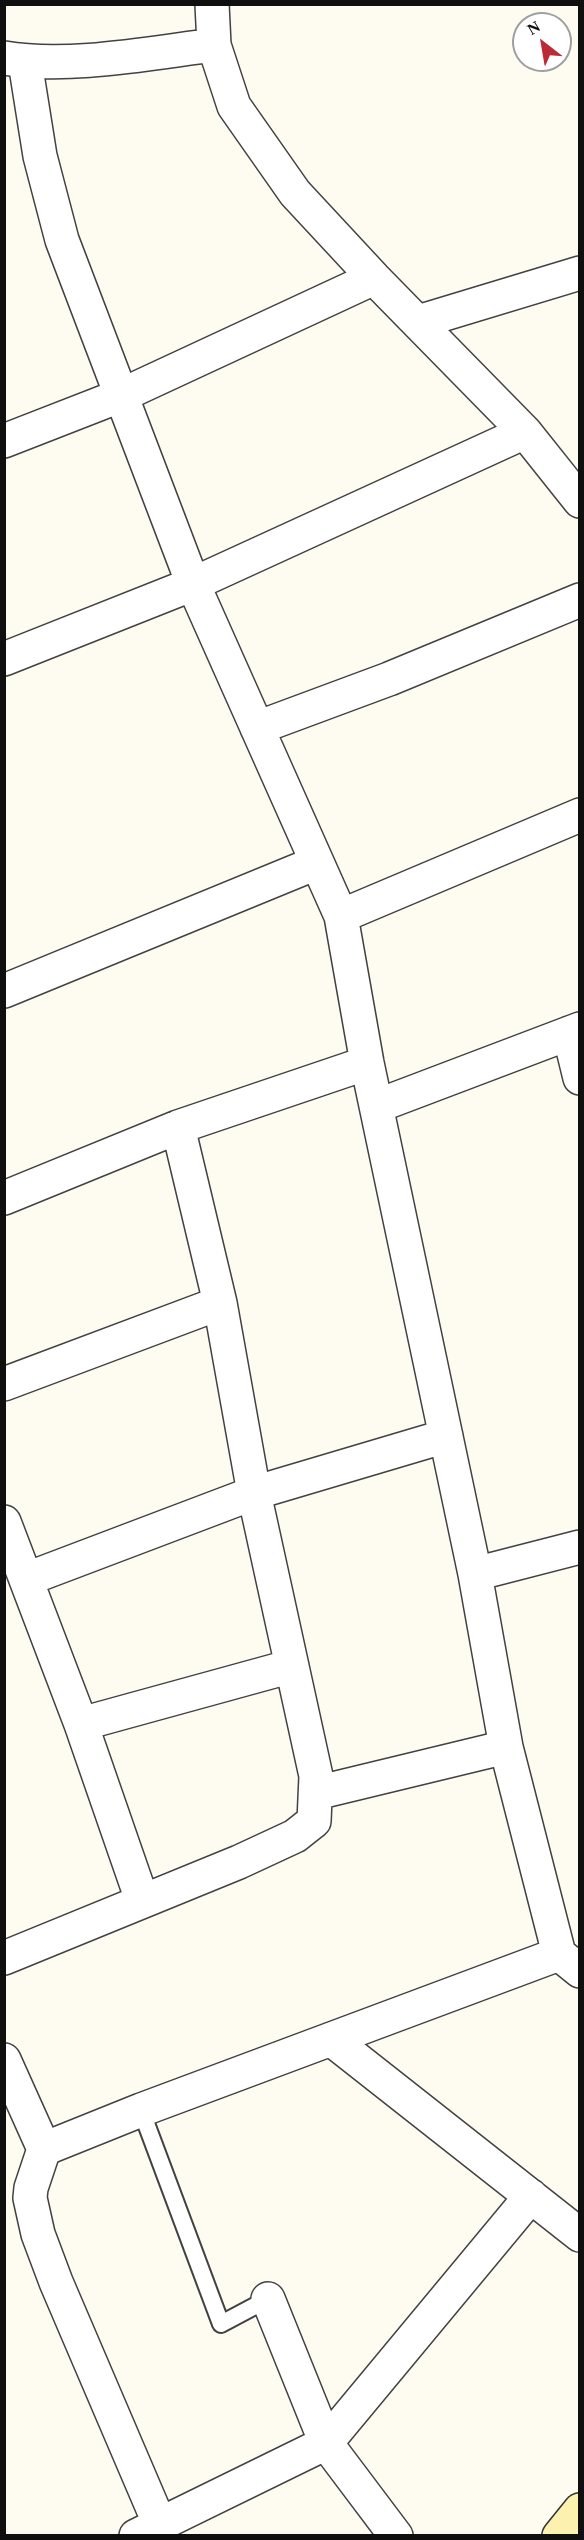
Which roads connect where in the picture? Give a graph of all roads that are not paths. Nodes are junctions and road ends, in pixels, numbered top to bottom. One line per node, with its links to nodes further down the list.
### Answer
1 (212, 4): 2 (street)
2 (214, 45): 3 (street); 5 (street)
3 (15, 60): 7 (street)
4 (579, 273): 6 (street)
5 (374, 278): 6 (street); 7 (street)
6 (418, 322): 8 (street)
7 (122, 395): 9 (street); 11 (street)
8 (525, 432): 10 (street); 11 (street)
9 (4, 441)
10 (579, 501)
11 (193, 584): 13 (street); 14 (street)
12 (579, 600): 14 (street)
13 (4, 659)
14 (257, 728): 16 (street)
15 (579, 815): 17 (street)
16 (316, 863): 17 (street); 18 (street)
17 (341, 916): 20 (street)
18 (4, 991)
19 (574, 1031): 21 (street); 22 (street)
20 (367, 1063): 22 (street); 23 (street)
21 (579, 1078)
22 (377, 1106): 27 (street)
23 (178, 1127): 24 (street); 25 (street)
24 (4, 1198)
25 (219, 1303): 26 (street); 28 (street)
26 (4, 1384)
27 (446, 1436): 28 (street); 31 (street)
28 (254, 1493): 32 (street); 33 (street)
29 (4, 1522): 32 (street)
30 (579, 1547): 31 (street)
31 (475, 1574): 35 (street)
32 (27, 1579): 34 (street)
33 (292, 1666): 34 (street); 36 (street)
34 (81, 1724): 37 (street)
35 (506, 1747): 36 (street); 39 (street)
36 (316, 1792): 37 (street)
37 (142, 1900): 38 (street)
38 (4, 1958)
39 (569, 1962): 40 (street)
40 (331, 2039): 42 (street); 45 (street)
41 (4, 2060): 43 (street)
42 (141, 2110): 43 (street); 47 (lane)
43 (44, 2149): 44 (street)
44 (18, 2194): 50 (street)
45 (531, 2196): 46 (street); 48 (street)
46 (579, 2235)
47 (268, 2299): 48 (street)
48 (326, 2443): 50 (street); 51 (street)
49 (579, 2511): 52 (main road)
50 (148, 2530)
51 (396, 2535)
52 (559, 2535)

